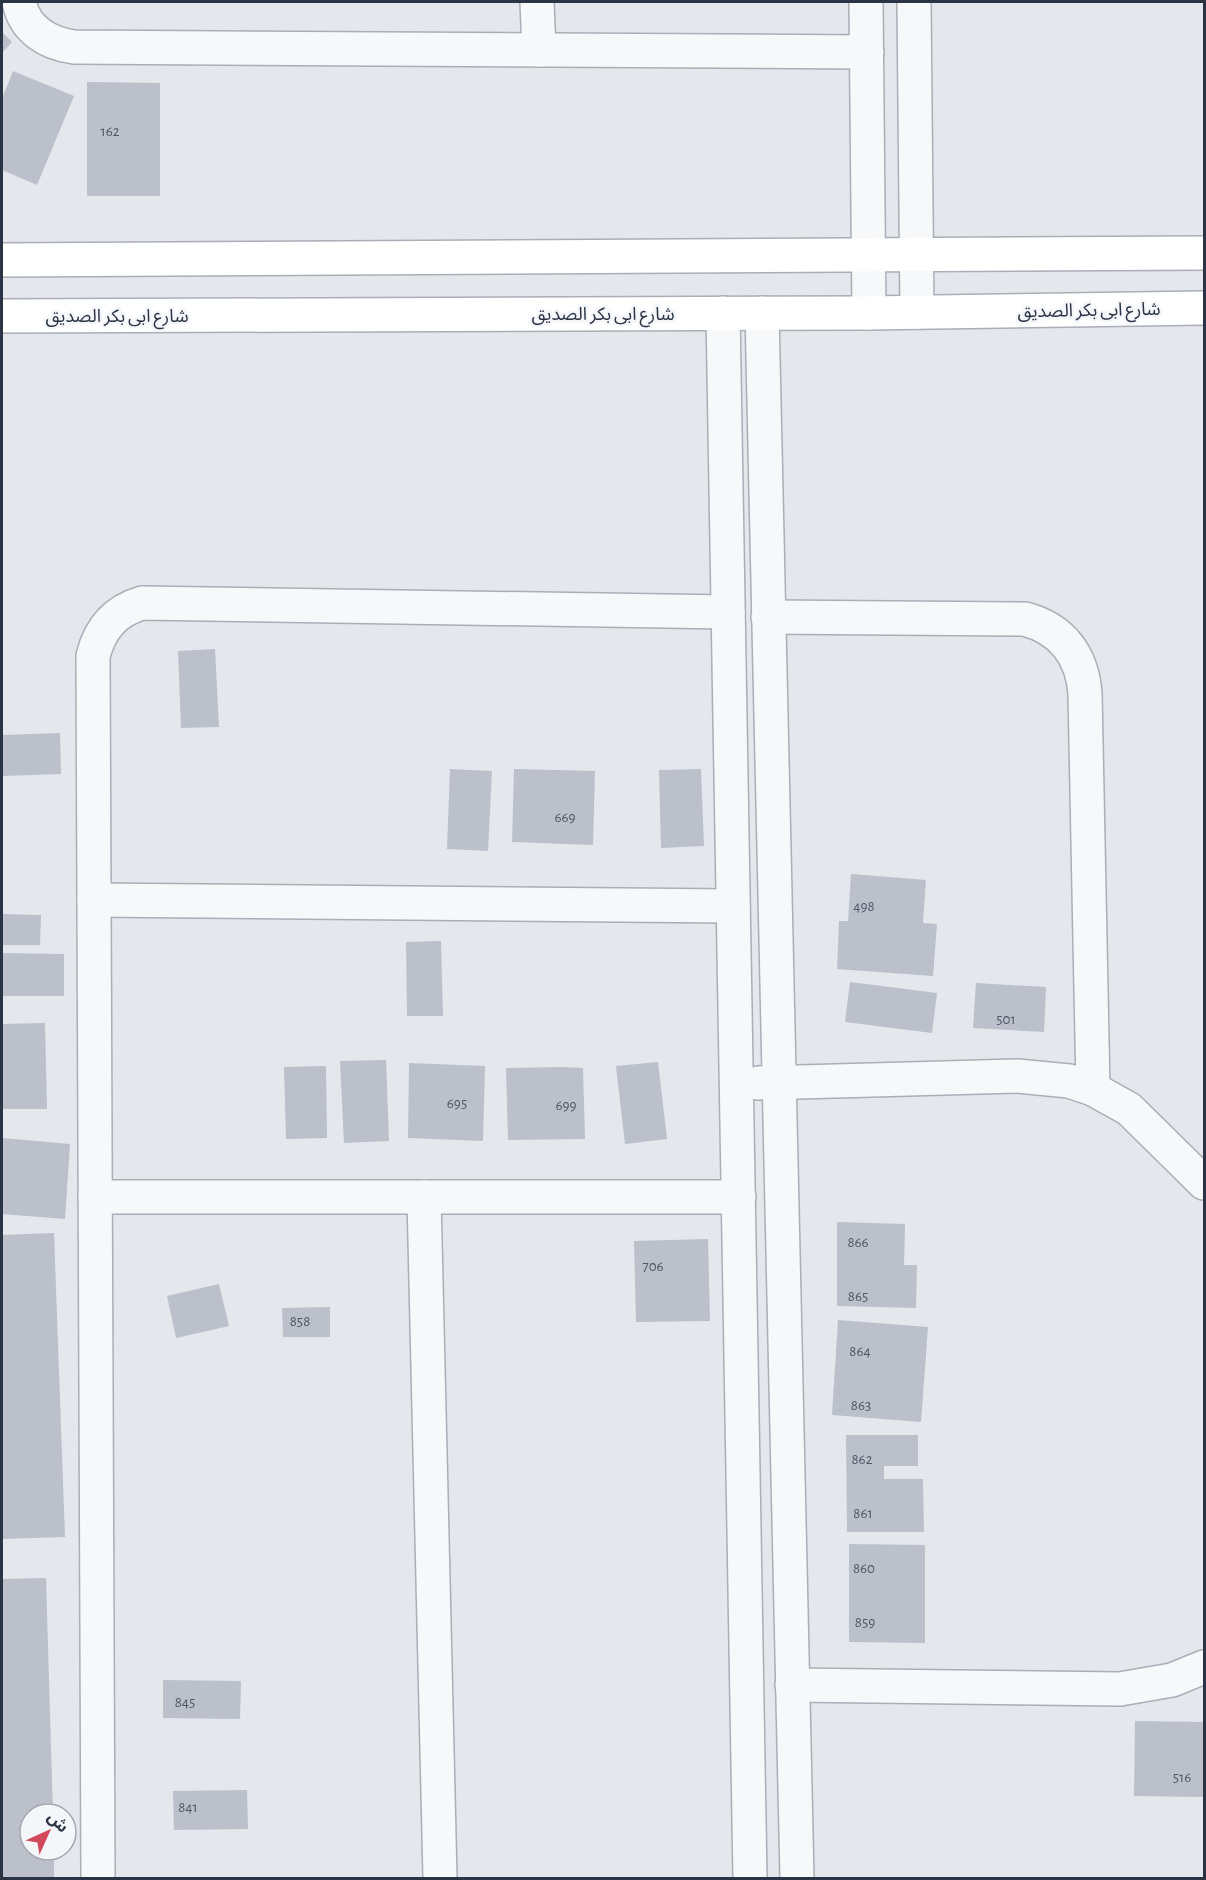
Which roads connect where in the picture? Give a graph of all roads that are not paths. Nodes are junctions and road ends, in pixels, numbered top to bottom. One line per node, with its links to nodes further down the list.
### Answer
1 (19, 2): 5 (street)
2 (537, 2): 5 (street)
3 (866, 2): 6 (street)
4 (914, 2): 8 (street)
5 (539, 50): 6 (street)
6 (867, 52): 9 (street)
7 (1204, 253): 8 (main road)
8 (916, 255): 9 (main road); 12 (street)
9 (868, 256): 10 (main road); 15 (street)
10 (2, 260)
11 (1204, 308): 12 (main road, شارع ابى بكر الصديق)
12 (917, 312): 15 (main road, شارع ابى بكر الصديق)
13 (723, 313): 14 (main road, شارع ابى بكر الصديق); 16 (main road, شارع ابى بكر الصديق); 17 (street)
14 (762, 313): 15 (main road, شارع ابى بكر الصديق); 18 (street)
15 (869, 313)
16 (2, 316)
17 (728, 612): 19 (street); 20 (street)
18 (768, 617): 21 (street); 23 (street)
19 (94, 900): 20 (street); 25 (street)
20 (734, 906): 22 (street)
21 (779, 1083): 22 (street); 23 (street); 29 (street)
22 (736, 1084): 27 (street)
23 (1093, 1089): 24 (street)
24 (1204, 1183)
25 (95, 1197): 26 (street); 30 (street)
26 (424, 1197): 27 (street); 31 (street)
27 (739, 1197): 32 (street)
28 (1204, 1667): 29 (street)
29 (792, 1685): 33 (street)
30 (98, 1878)
31 (440, 1878)
32 (750, 1878)
33 (796, 1878)

